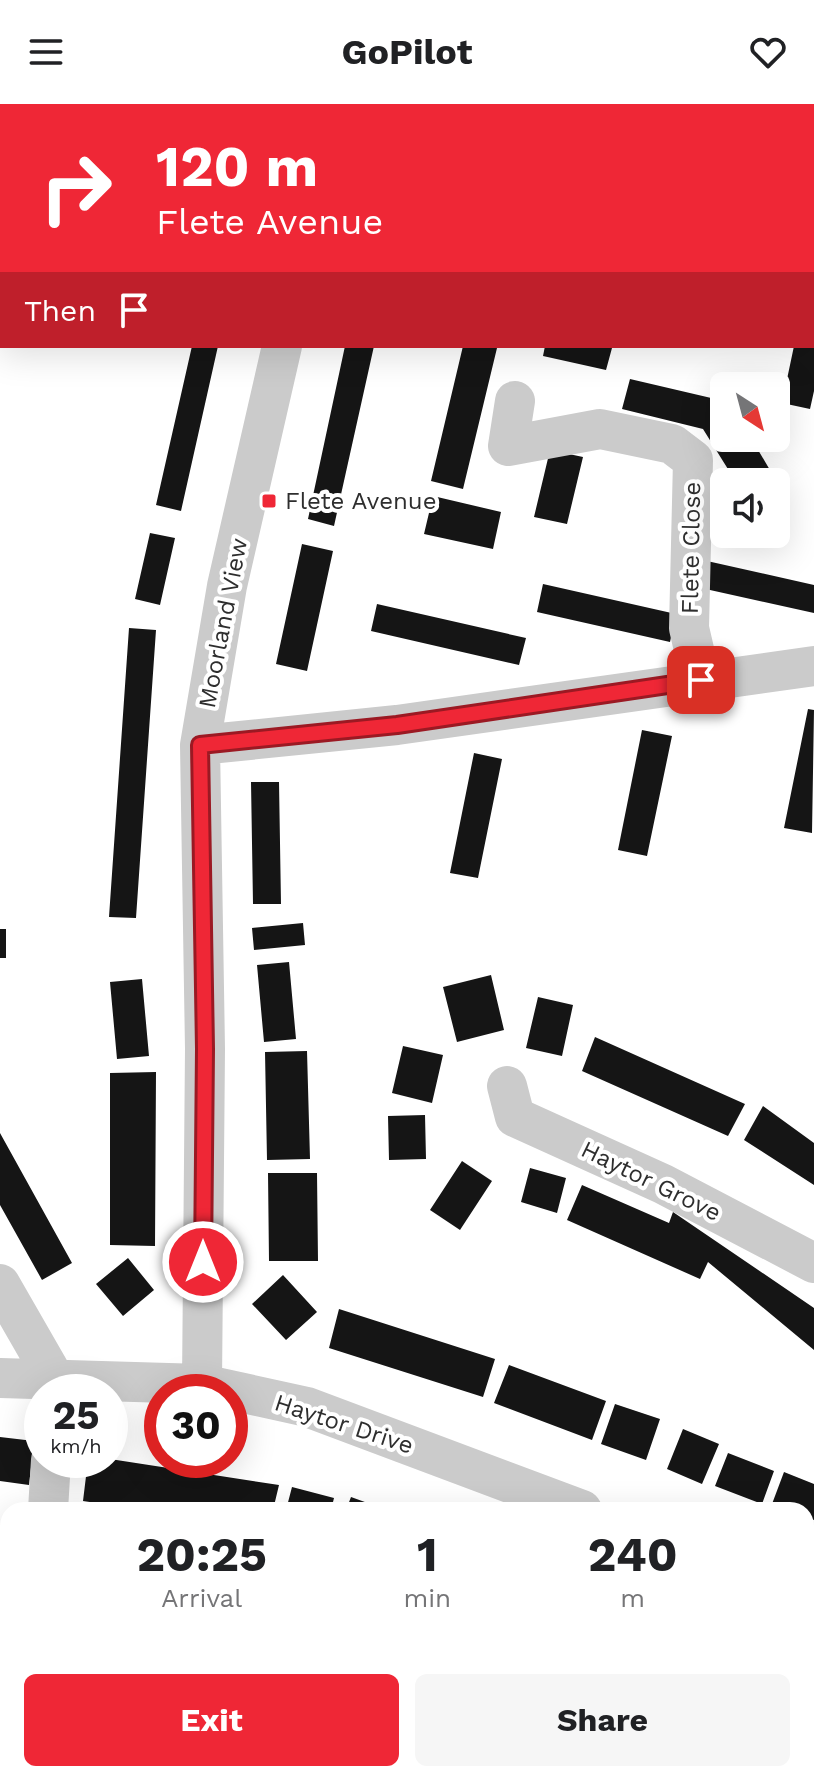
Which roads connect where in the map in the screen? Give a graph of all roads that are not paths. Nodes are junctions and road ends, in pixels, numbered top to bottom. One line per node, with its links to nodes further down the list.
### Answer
1 (282, 348): 5 (street, Moorland View)
2 (515, 401): 4 (street, Flete Close)
3 (814, 666): 4 (street)
4 (701, 680): 5 (street)
5 (200, 745): 10 (street, Moorland View)
6 (507, 1086): 7 (street, Haytor Grove)
7 (814, 1263)
8 (0, 1284): 9 (street)
9 (48, 1374)
10 (202, 1374)
11 (0, 1378): 12 (street, Haytor Drive)
12 (24, 1381)
13 (248, 1394): 16 (street, Haytor Drive)
14 (50, 1478): 15 (street)
15 (48, 1502)
16 (560, 1502)

